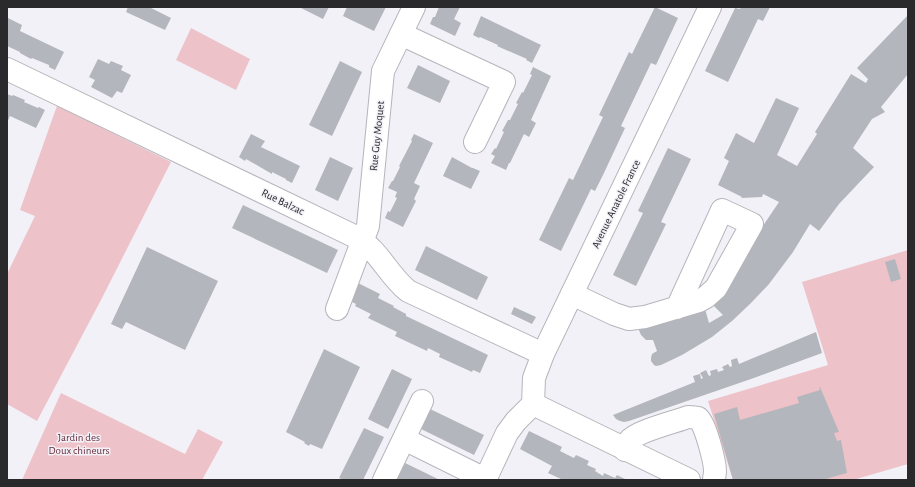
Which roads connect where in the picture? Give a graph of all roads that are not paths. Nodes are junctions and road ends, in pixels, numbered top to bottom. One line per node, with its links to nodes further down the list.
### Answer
1 (414, 7): 3 (street, Rue Guy Moquet)
2 (710, 7): 7 (street, Avenue Anatole France)
3 (401, 34): 5 (street); 6 (street, Rue Guy Moquet)
4 (7, 69): 6 (street, Rue Balzac)
5 (475, 142)
6 (362, 241): 9 (street, Rue Guy Moquet); 10 (street, Rue Balzac)
7 (572, 294): 8 (street); 10 (street, Avenue Anatole France)
8 (677, 308)
9 (337, 309)
10 (543, 354): 12 (street, Avenue Anatole France)
11 (422, 401): 13 (street)
12 (533, 404): 14 (street); 17 (street)
13 (404, 439): 16 (street); 17 (street)
14 (625, 450): 15 (street); 19 (street)
15 (655, 473): 18 (street)
16 (384, 480)
17 (485, 480)
18 (689, 480)
19 (714, 480)

